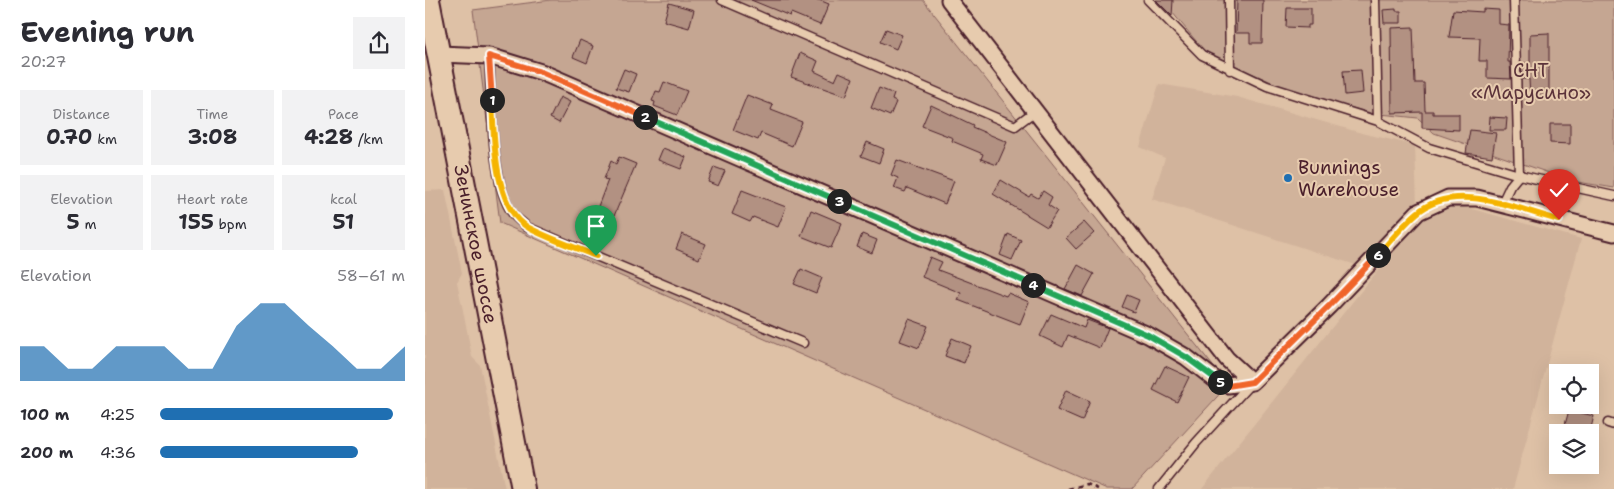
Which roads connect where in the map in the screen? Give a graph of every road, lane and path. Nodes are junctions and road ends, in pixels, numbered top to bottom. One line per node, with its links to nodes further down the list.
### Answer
1 (428, 0): 8 (main road, Зенинское шоссе)
2 (722, 0): 11 (lane)
3 (949, 0): 11 (street)
4 (1148, 0): 10 (lane)
5 (1229, 0): 10 (lane)
6 (1375, 0): 12 (lane)
7 (1514, 0): 13 (lane)
8 (439, 54): 9 (street); 19 (main road, Зенинское шоссе)
9 (489, 56): 17 (lane); 18 (street)
10 (1230, 70): 12 (lane)
11 (1035, 111): 18 (street)
12 (1378, 121): 13 (lane)
13 (1519, 175): 14 (lane); 15 (lane)
14 (1614, 196)
15 (1501, 205): 16 (street); 18 (street)
16 (1614, 233)
17 (803, 343)
18 (1252, 382): 22 (lane)
19 (523, 489)
20 (1068, 489): 21 (path)
21 (1099, 489)
22 (1159, 489)

